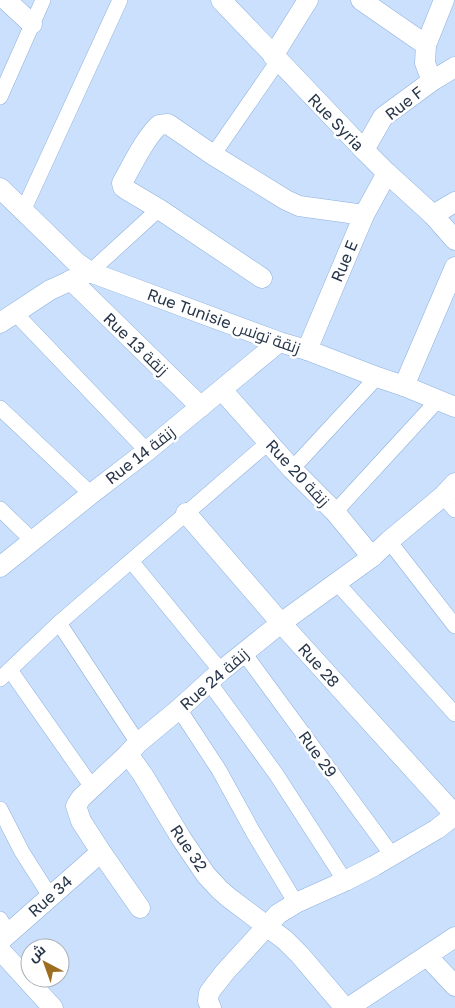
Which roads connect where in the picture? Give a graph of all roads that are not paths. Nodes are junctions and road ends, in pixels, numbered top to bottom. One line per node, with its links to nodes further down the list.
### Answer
1 (6, 0): 8 (street)
2 (43, 0): 8 (street)
3 (120, 0): 20 (street)
4 (308, 0): 10 (street)
5 (361, 0): 9 (street)
6 (444, 0): 9 (street)
7 (226, 2): 10 (street, Rue Syria)
8 (32, 24): 13 (street)
9 (426, 45): 12 (street)
10 (276, 59): 14 (street, Rue Syria); 15 (street)
11 (455, 68): 12 (street, Rue F)
12 (432, 81): 14 (street, Rue F)
13 (0, 97)
14 (364, 150): 16 (street, Rue Syria)
15 (213, 155): 19 (street); 21 (street)
16 (387, 174): 21 (street, Rue E); 22 (street, Rue Syria)
17 (0, 188): 20 (street, Rue Tunisie زنقة تونس)
18 (455, 202): 22 (street)
19 (159, 209): 25 (street); 26 (street)
20 (23, 211): 25 (street, Rue Tunisie زنقة تونس)
21 (364, 215): 30 (street, Rue E)
22 (433, 215): 23 (street, Rue Syria)
23 (455, 240)
24 (455, 267): 32 (street)
25 (90, 272): 27 (street); 29 (street, Rue Tunisie زنقة تونس)
26 (262, 278)
27 (71, 280): 28 (street); 35 (street, Rue 13 زنقة)
28 (7, 318): 38 (street)
29 (279, 342): 30 (street, Rue Tunisie زنقة تونس); 33 (street, Rue 14 زنقة)
30 (307, 350): 31 (street, Rue Tunisie زنقة تونس)
31 (377, 378): 32 (street, Rue Tunisie زنقة تونس); 39 (street)
32 (404, 386): 34 (street, Rue Tunisie زنقة تونس)
33 (222, 390): 35 (street, Rue 14 زنقة); 37 (street, Rue 20 زنقة)
34 (447, 403): 43 (street)
35 (201, 407): 38 (street, Rue 14 زنقة)
36 (0, 408): 40 (street)
37 (269, 442): 39 (street, Rue 20 زنقة); 44 (street)
38 (147, 451): 40 (street, Rue 14 زنقة)
39 (292, 469): 43 (street, Rue 20 زنقة)
40 (91, 494): 45 (street, Rue 14 زنقة)
41 (451, 497): 46 (street, Rue 24 زنقة)
42 (0, 509): 45 (street)
43 (335, 512): 47 (street, Rue 20 زنقة)
44 (186, 513): 48 (street); 52 (street, Rue 28)
45 (32, 540): 49 (street, Rue 14 زنقة)
46 (389, 541): 47 (street, Rue 24 زنقة); 53 (street)
47 (372, 557): 50 (street, Rue 24 زنقة)
48 (131, 560): 51 (street); 56 (street)
49 (0, 567)
50 (337, 583): 52 (street, Rue 24 زنقة); 58 (street)
51 (59, 623): 55 (street); 59 (street)
52 (281, 623): 54 (street, Rue 24 زنقة); 62 (street, Rue 28)
53 (455, 626)
54 (244, 653): 56 (street, Rue 24 زنقة); 64 (street, Rue 29)
55 (5, 674): 60 (street)
56 (215, 676): 57 (street, Rue 24 زنقة); 65 (street)
57 (179, 709): 59 (street, Rue 24 زنقة); 67 (street)
58 (455, 714)
59 (133, 749): 60 (street, Rue 24 زنقة); 69 (street, Rue 32)
60 (92, 787): 63 (street, Rue 24 زنقة)
61 (0, 809): 66 (street)
62 (455, 815): 64 (street)
63 (101, 852): 66 (street, Rue 34); 68 (street, Rue 24 زنقة)
64 (392, 855): 65 (street)
65 (345, 881): 67 (street)
66 (50, 896): 70 (street, Rue 34)
67 (296, 903): 69 (street)
68 (140, 908)
69 (267, 925): 75 (street); 76 (street, Rue 32)
70 (2, 936): 74 (street)
71 (455, 937): 72 (street)
72 (427, 956): 73 (street); 76 (street)
73 (455, 986)
74 (53, 1008)
75 (211, 1008)
76 (347, 1008)

